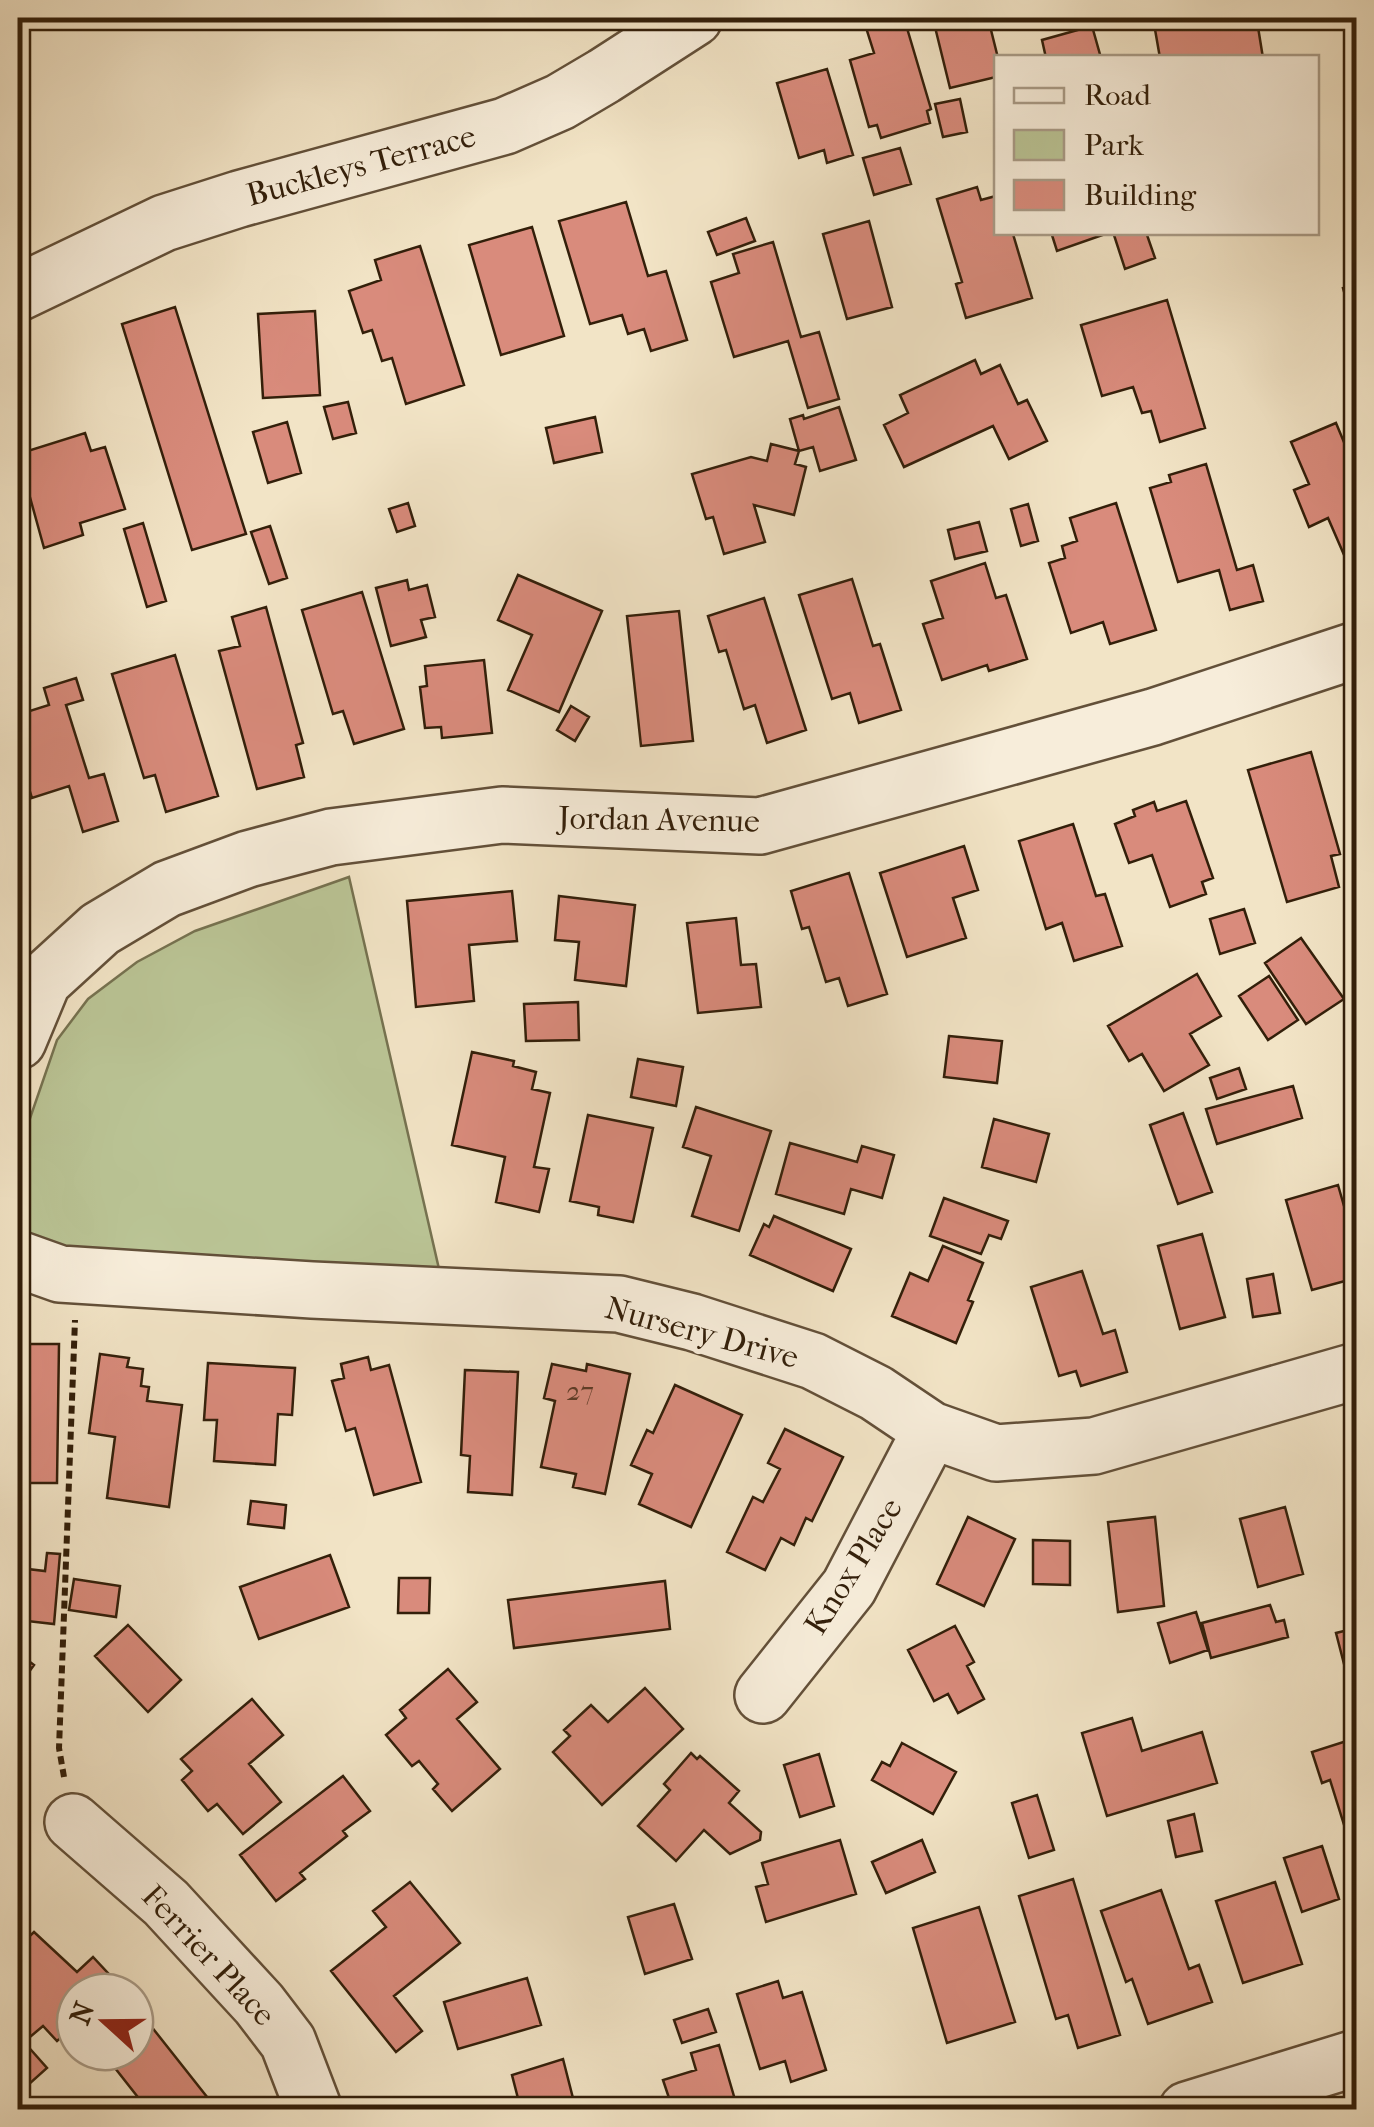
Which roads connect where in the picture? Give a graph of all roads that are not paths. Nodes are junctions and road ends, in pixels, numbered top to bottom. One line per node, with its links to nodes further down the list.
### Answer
1 (694, 18): 2 (street, Buckleys Terrace)
2 (18, 293)
3 (1356, 650): 4 (street, Jordan Avenue)
4 (18, 1041)
5 (18, 1259): 7 (street, Nursery Drive)
6 (1356, 1372): 7 (street, Nursery Drive)
7 (931, 1430): 8 (street, Knox Place)
8 (763, 1694)
9 (73, 1822): 11 (street, Ferrier Place)
10 (1356, 2058): 12 (street)
11 (314, 2110)
12 (1187, 2110)

